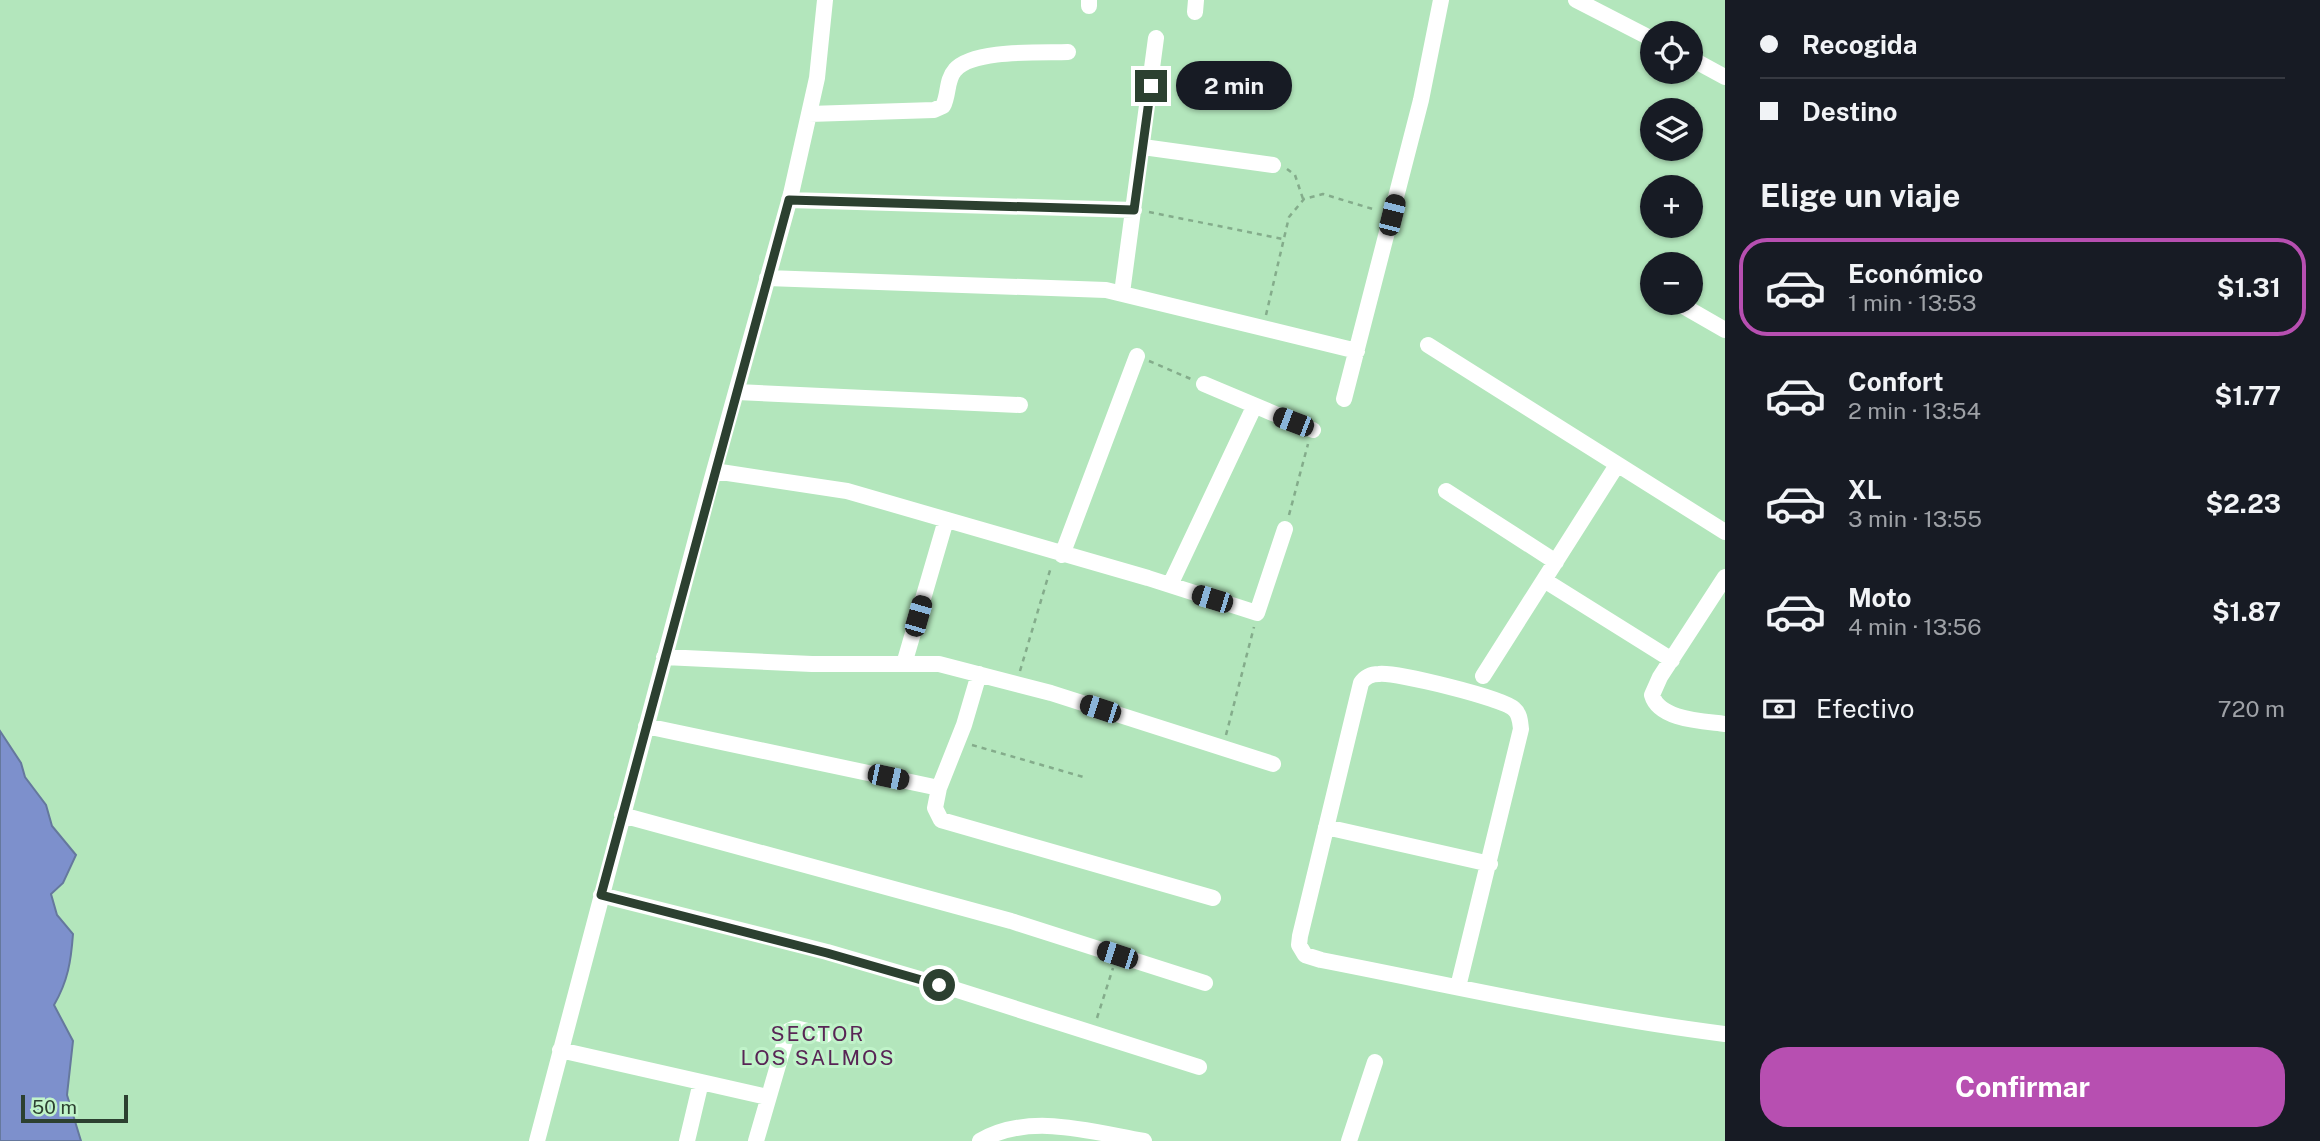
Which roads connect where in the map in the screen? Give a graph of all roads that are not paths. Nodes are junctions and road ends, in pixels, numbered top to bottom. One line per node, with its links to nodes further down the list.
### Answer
1 (825, 0): 9 (street)
2 (1441, 0): 19 (street)
3 (1576, 0): 4 (street)
4 (1640, 33)
5 (1156, 38): 10 (street)
6 (1068, 52): 9 (street)
7 (1703, 65): 8 (street)
8 (1725, 77)
9 (809, 114): 12 (street)
10 (1143, 147): 11 (street); 13 (street)
11 (1273, 165)
12 (789, 200): 13 (street); 14 (street)
13 (1134, 210): 15 (street)
14 (767, 278): 15 (street); 22 (street)
15 (1122, 293): 19 (street)
16 (1699, 315): 17 (street)
17 (1725, 330)
18 (1428, 345): 27 (street)
19 (1357, 351): 23 (street)
20 (1137, 356): 33 (street)
21 (1204, 384): 25 (street)
22 (737, 392): 24 (street); 28 (street)
23 (1344, 399)
24 (1020, 405)
25 (1254, 407): 26 (street); 37 (street)
26 (1312, 430)
27 (1617, 465): 32 (street); 34 (street)
28 (714, 471): 30 (street); 38 (street)
29 (1446, 491): 34 (street)
30 (946, 520): 33 (street); 40 (street)
31 (1285, 529): 37 (street)
32 (1725, 532)
33 (1059, 555): 37 (street)
34 (1556, 562): 36 (street)
35 (1725, 577): 39 (street)
36 (1544, 580): 39 (street); 42 (street)
37 (1170, 585)
38 (664, 657): 40 (street); 44 (street)
39 (1671, 660): 43 (street)
40 (904, 664): 41 (street)
41 (979, 674): 45 (street); 46 (street)
42 (1483, 676)
43 (1725, 724)
44 (646, 726): 46 (street); 47 (street)
45 (1273, 764)
46 (939, 788): 51 (street)
47 (622, 815): 50 (street); 52 (street)
48 (1326, 827): 49 (street); 49 (street); 53 (street)
49 (1490, 864): 53 (street)
50 (601, 895): 56 (street); 58 (street)
51 (1213, 898)
52 (1205, 983)
53 (1458, 987): 54 (street)
54 (1725, 1034)
55 (825, 1035): 60 (street)
56 (560, 1050): 59 (street); 61 (street)
57 (1375, 1062): 66 (street)
58 (1199, 1067)
59 (701, 1082): 60 (street); 62 (street)
60 (767, 1097): 63 (street)
61 (537, 1141)
62 (687, 1141)
63 (756, 1141)
64 (980, 1141): 65 (street)
65 (1144, 1141)
66 (1349, 1141)

